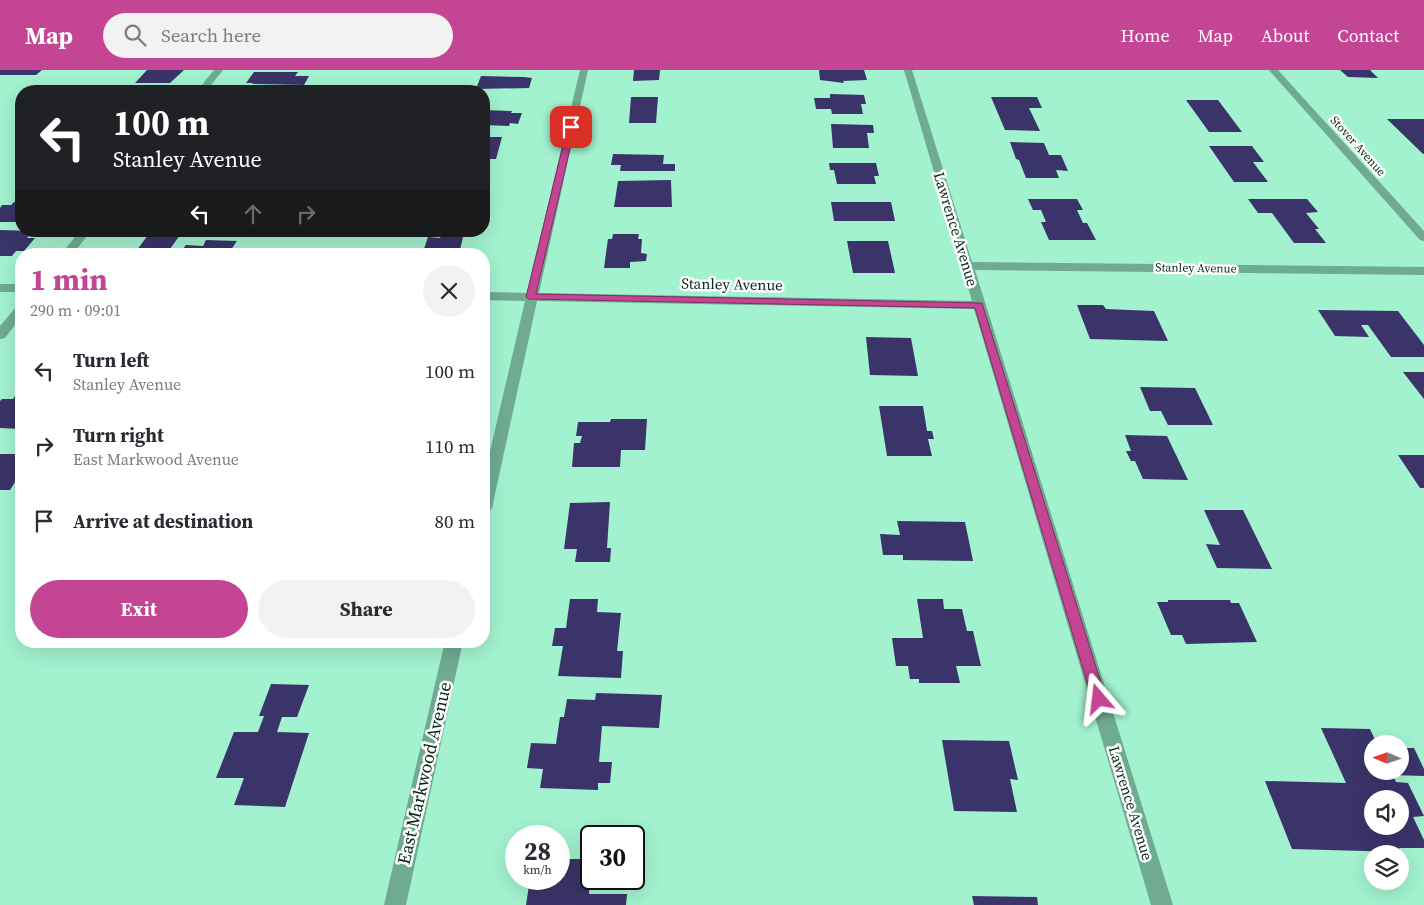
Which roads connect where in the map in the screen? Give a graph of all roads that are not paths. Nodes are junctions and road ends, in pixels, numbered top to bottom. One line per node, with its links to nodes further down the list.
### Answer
1 (219, 70): 5 (street)
2 (584, 70): 14 (street)
3 (908, 70): 9 (street, Lawrence Avenue)
4 (1273, 70): 7 (street, Stover Avenue)
5 (206, 85)
6 (81, 237): 8 (street)
7 (1424, 238)
8 (72, 248)
9 (967, 266): 10 (street, Stanley Avenue); 15 (street, Lawrence Avenue)
10 (1424, 271)
11 (0, 288): 12 (street)
12 (15, 288)
13 (490, 296): 14 (street, Stanley Avenue)
14 (531, 297): 15 (street, Stanley Avenue); 18 (street)
15 (979, 305): 21 (street, Lawrence Avenue)
16 (15, 316): 17 (street)
17 (0, 335)
18 (490, 481)
19 (452, 648): 20 (street, East Markwood Avenue)
20 (395, 905)
21 (1162, 905)

